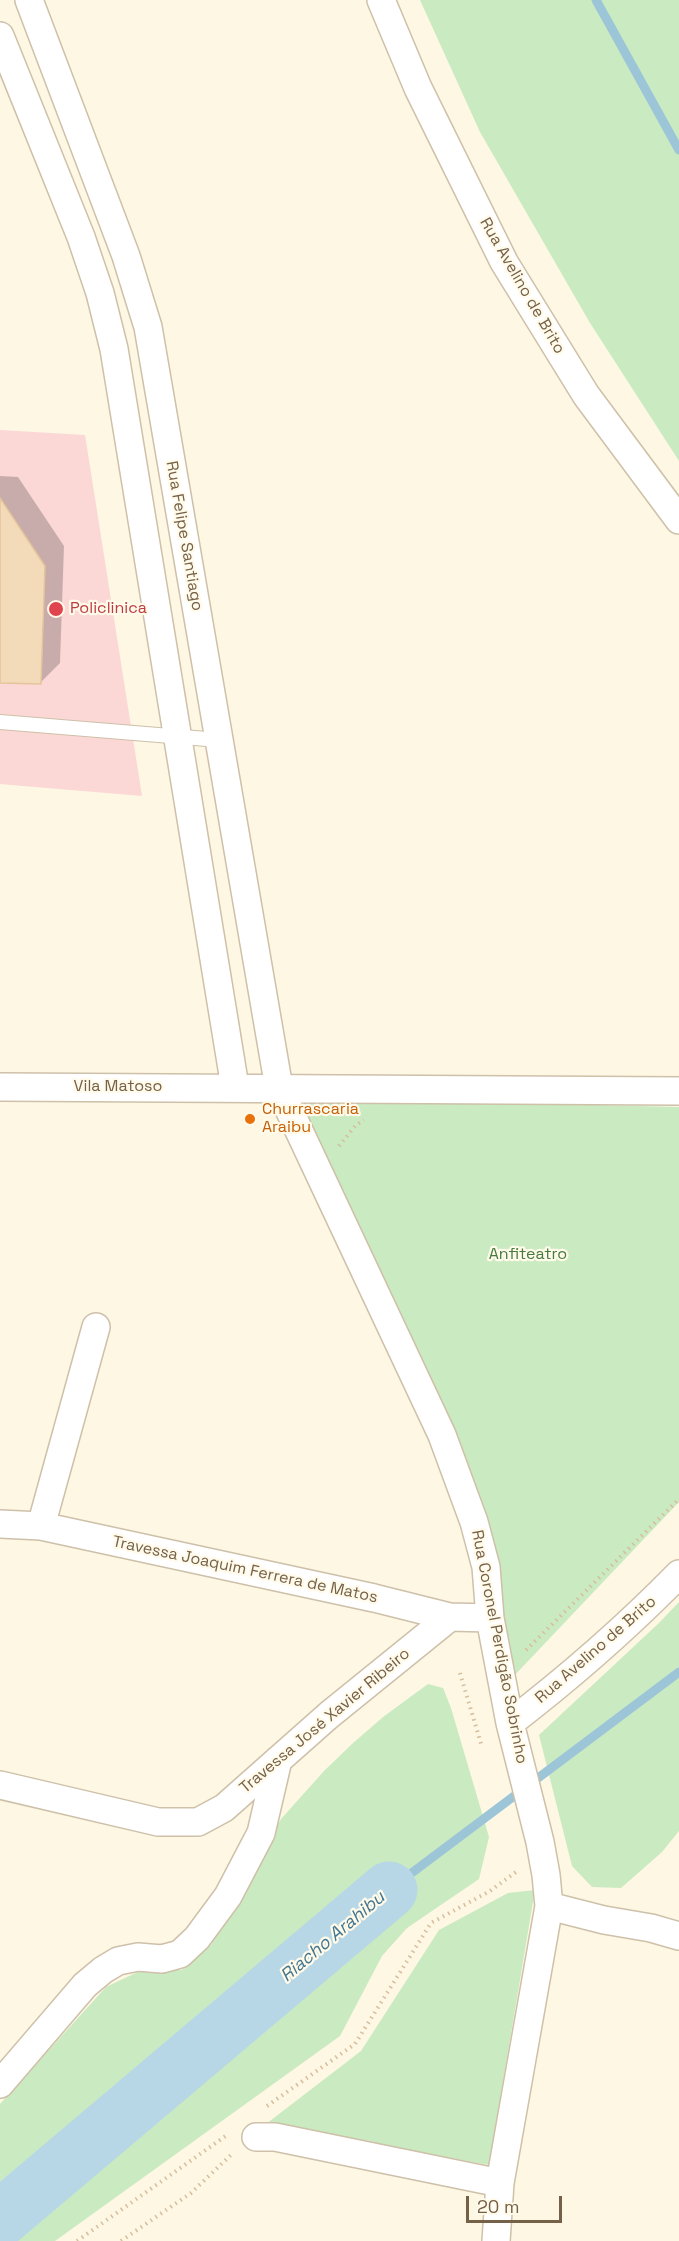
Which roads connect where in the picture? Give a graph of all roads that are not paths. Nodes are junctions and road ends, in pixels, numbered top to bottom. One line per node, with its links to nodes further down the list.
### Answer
1 (29, 0): 5 (street, Rua Felipe Santiago)
2 (381, 0): 4 (street, Rua Avelino de Brito)
3 (0, 36): 6 (street)
4 (679, 520)
5 (182, 523): 6 (street); 9 (street, Rua Felipe Santiago)
6 (144, 529): 8 (street)
7 (0, 722): 8 (lane)
8 (178, 738): 9 (lane); 11 (street)
9 (219, 740): 12 (street, Rua Felipe Santiago)
10 (0, 1087): 11 (street, Vila Matoso)
11 (235, 1087): 12 (street, Vila Matoso)
12 (279, 1088): 13 (street, Vila Matoso); 19 (street, Rua Coronel Perdigão Sobrinho)
13 (679, 1091)
14 (96, 1327): 16 (street)
15 (0, 1524): 16 (street, Travessa Joaquim Ferrera de Matos)
16 (41, 1526): 18 (street, Travessa Joaquim Ferrera de Matos)
17 (679, 1574): 20 (street, Rua Avelino de Brito)
18 (450, 1617): 19 (street, Travessa Joaquim Ferrera de Matos); 21 (street, Travessa José Xavier Ribeiro)
19 (490, 1618): 20 (street, Rua Coronel Perdigão Sobrinho)
20 (510, 1723): 23 (street, Rua Coronel Perdigão Sobrinho)
21 (278, 1760): 22 (street, Travessa José Xavier Ribeiro); 25 (street)
22 (0, 1785)
23 (549, 1906): 24 (street); 27 (street, Rua Coronel Perdigão Sobrinho)
24 (679, 1936)
25 (0, 2085)
26 (244, 2134): 27 (street)
27 (500, 2183): 28 (street, Rua Coronel Perdigão Sobrinho)
28 (496, 2241)

